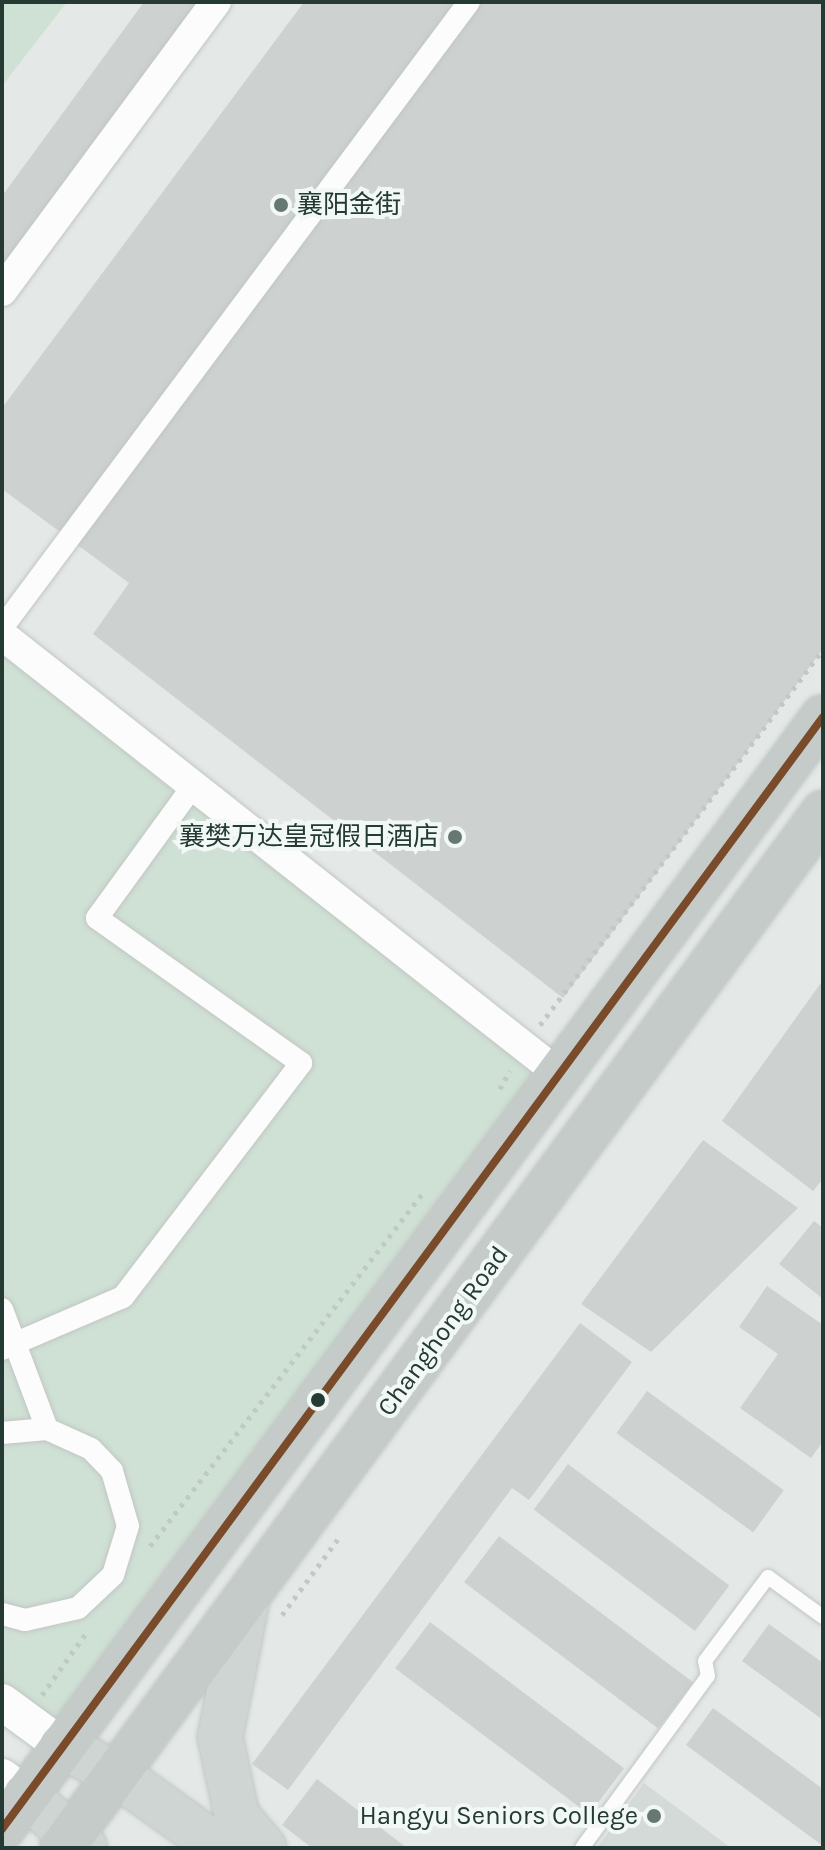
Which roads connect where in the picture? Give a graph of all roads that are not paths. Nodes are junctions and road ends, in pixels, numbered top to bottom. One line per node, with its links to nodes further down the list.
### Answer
1 (216, 2): 3 (street)
2 (469, 2): 4 (street)
3 (2, 291)
4 (2, 628)
5 (2, 635): 7 (street)
6 (823, 717): 9 (highway)
7 (193, 786): 9 (street); 11 (street)
8 (823, 813): 14 (highway, Changhong Road)
9 (559, 1074): 18 (highway)
10 (2, 1309): 11 (street)
11 (9, 1347): 12 (street)
12 (47, 1429): 13 (street); 15 (street)
13 (2, 1433)
14 (247, 1600): 19 (highway, Changhong Road); 23 (main road)
15 (2, 1614)
16 (823, 1617): 24 (lane)
17 (13, 1710): 18 (street)
18 (62, 1746): 19 (main road); 20 (highway)
19 (118, 1775): 21 (highway, Changhong Road); 22 (main road)
20 (10, 1800): 21 (main road)
21 (72, 1844)
22 (220, 1848)
23 (264, 1848)
24 (582, 1848)

